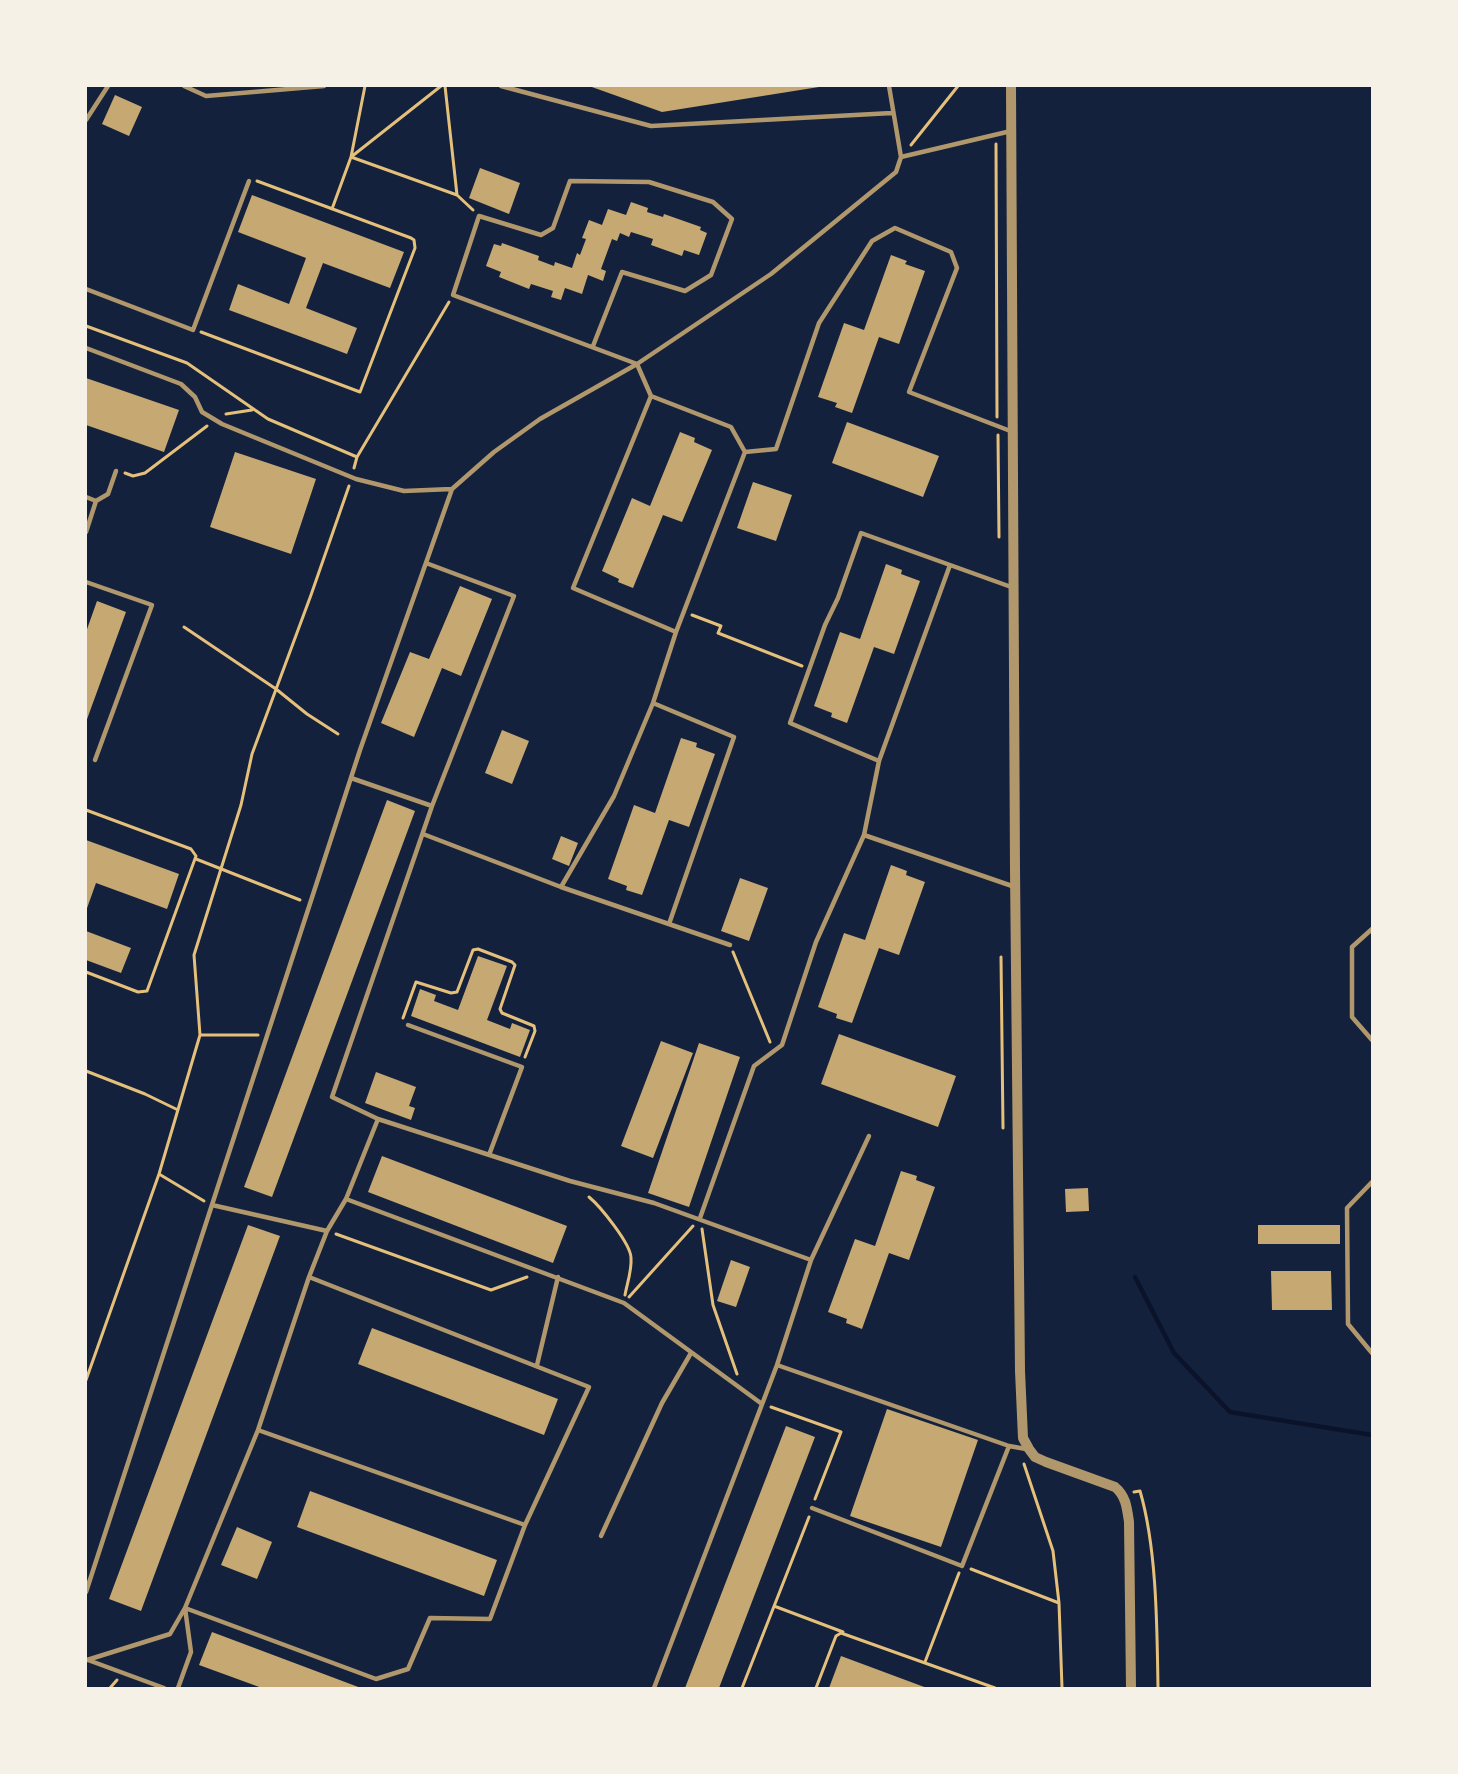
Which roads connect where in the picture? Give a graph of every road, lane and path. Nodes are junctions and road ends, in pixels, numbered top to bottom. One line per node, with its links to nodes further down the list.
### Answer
1 (108, 86): 11 (lane)
2 (184, 86): 3 (lane)
3 (324, 86)
4 (365, 86): 13 (path)
5 (443, 86): 13 (path); 16 (path)
6 (501, 86): 10 (lane)
7 (889, 86): 10 (lane)
8 (958, 86): 14 (path)
9 (1011, 86): 12 (street)
10 (892, 112): 14 (lane)
11 (86, 120)
12 (1011, 131): 14 (lane); 29 (street)
13 (351, 157): 16 (path); 17 (path)
14 (901, 157): 25 (lane)
15 (249, 181): 17 (path); 22 (lane)
16 (457, 195): 18 (path)
17 (332, 209): 22 (path)
18 (479, 216): 20 (lane); 23 (lane)
19 (86, 289): 22 (lane)
20 (453, 295): 23 (lane); 31 (path)
21 (86, 326): 27 (path)
22 (193, 330)
23 (593, 346): 25 (lane)
24 (86, 348): 28 (lane)
25 (637, 364): 26 (lane); 34 (lane)
26 (651, 396): 30 (lane); 44 (lane)
27 (254, 410): 28 (path); 31 (path)
28 (212, 418): 32 (path); 33 (lane)
29 (1012, 432): 30 (lane); 41 (street)
30 (745, 452): 42 (lane)
31 (357, 457): 33 (path)
32 (116, 471): 36 (lane)
33 (352, 478): 34 (lane); 46 (path)
34 (452, 489): 38 (lane)
35 (86, 497): 36 (lane)
36 (96, 501): 37 (lane)
37 (86, 532)
38 (426, 564): 51 (lane); 52 (lane)
39 (950, 565): 41 (lane); 45 (lane); 50 (lane)
40 (86, 582): 49 (lane)
41 (1014, 588): 59 (street)
42 (683, 612): 44 (lane); 45 (path)
43 (184, 627): 46 (path)
44 (676, 632): 47 (lane)
45 (810, 669): 50 (lane)
46 (276, 689): 48 (path); 57 (path)
47 (653, 703): 58 (lane); 61 (lane)
48 (338, 734)
49 (95, 760)
50 (879, 761): 55 (lane)
51 (351, 778): 52 (lane); 60 (lane)
52 (432, 806): 54 (lane)
53 (86, 810): 56 (path)
54 (423, 834): 58 (lane); 73 (lane)
55 (864, 835): 59 (lane); 81 (lane)
56 (196, 860): 57 (path); 64 (path)
57 (221, 869): 60 (path); 66 (path)
58 (561, 887): 61 (lane)
59 (1015, 887): 97 (street)
60 (311, 904): 67 (lane)
61 (669, 924): 63 (lane)
62 (1372, 929): 68 (lane)
63 (730, 945): 69 (path)
64 (86, 972)
65 (408, 1025): 70 (lane); 70 (path)
66 (200, 1035): 67 (path); 72 (path)
67 (268, 1035): 80 (lane)
68 (1372, 1040)
69 (770, 1042)
70 (522, 1067): 75 (lane)
71 (86, 1071): 72 (path)
72 (178, 1110): 76 (path)
73 (378, 1119): 75 (lane); 79 (lane)
74 (869, 1136): 83 (lane)
75 (489, 1155): 77 (lane)
76 (159, 1174): 80 (path); 92 (path)
77 (570, 1181): 81 (lane); 87 (path)
78 (1372, 1182): 89 (lane)
79 (346, 1199): 82 (lane); 84 (lane)
80 (212, 1205): 82 (lane); 103 (lane)
81 (700, 1218): 83 (lane); 87 (path); 93 (path)
82 (327, 1231): 84 (path); 85 (lane)
83 (811, 1260): 91 (lane)
84 (543, 1271): 86 (lane)
85 (309, 1277): 90 (lane); 95 (lane)
86 (558, 1277): 87 (lane); 90 (lane)
87 (624, 1303): 88 (lane)
88 (692, 1353): 93 (lane); 101 (lane)
89 (1372, 1353)
90 (537, 1365): 100 (lane)
91 (777, 1365): 94 (lane); 96 (lane)
92 (86, 1380)
93 (742, 1389): 94 (lane)
94 (762, 1404): 99 (path); 112 (lane)
95 (258, 1430): 100 (lane); 106 (lane)
96 (1009, 1446): 97 (lane); 102 (lane)
97 (1029, 1449): 98 (street)
98 (1123, 1493): 116 (street); 117 (path)
99 (812, 1508): 102 (lane); 105 (path)
100 (525, 1525): 106 (lane)
101 (601, 1536)
102 (962, 1566): 104 (path); 109 (path)
103 (86, 1592)
104 (1059, 1603)
105 (774, 1606): 107 (path); 113 (path)
106 (185, 1608): 108 (lane); 111 (lane)
107 (847, 1633): 109 (path); 114 (path)
108 (86, 1659): 110 (lane)
109 (925, 1662): 115 (path)
110 (164, 1689)
111 (178, 1689)
112 (654, 1689)
113 (742, 1689)
114 (816, 1689)
115 (995, 1689)
116 (1131, 1689)
117 (1158, 1689)

